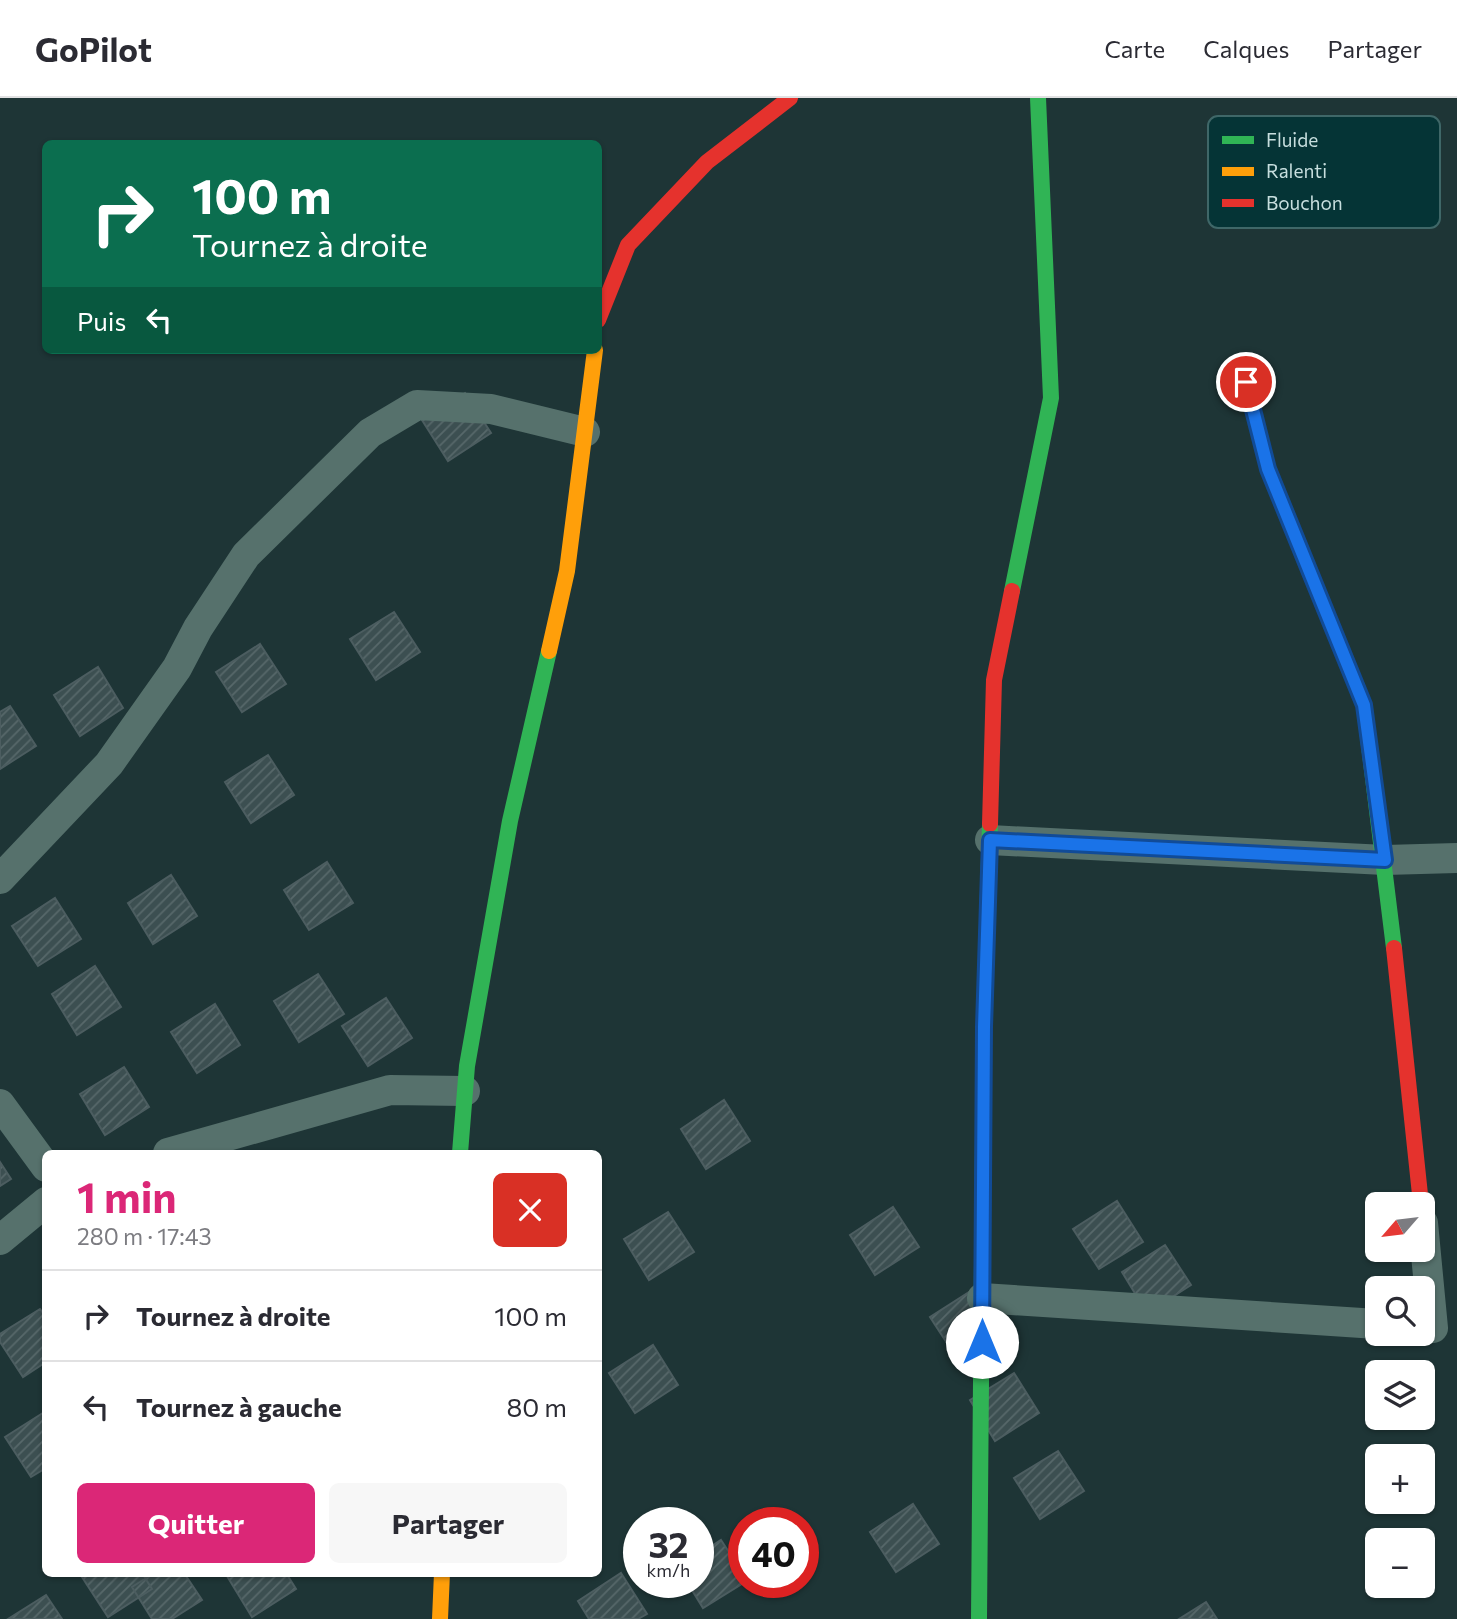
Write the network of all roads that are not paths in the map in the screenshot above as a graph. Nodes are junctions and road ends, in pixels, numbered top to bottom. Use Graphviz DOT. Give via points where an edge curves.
graph roads {
  1 [pos="790,98"];
  2 [pos="1038,98"];
  3 [pos="602,310"];
  4 [pos="595,354"];
  5 [pos="1246,382"];
  6 [pos="585,432"];
  7 [pos="990,840"];
  8 [pos="1457,858"];
  9 [pos="1385,860"];
  10 [pos="0,879"];
  11 [pos="465,1091"];
  12 [pos="0,1104"];
  13 [pos="179,1150"];
  14 [pos="460,1150"];
  15 [pos="42,1162"];
  16 [pos="1420,1192"];
  17 [pos="42,1205"];
  18 [pos="0,1240"];
  19 [pos="1429,1262"];
  20 [pos="982,1298"];
  21 [pos="1365,1323"];
  22 [pos="1438,1326"];
  23 [pos="442,1577"];
  24 [pos="440,1619"];
  25 [pos="979,1619"];
  1 -- 3 [label="street" via="706,162 628,245"];
  2 -- 7 [label="street" via="1051,398 994,680"];
  4 -- 6 [label="street"];
  5 -- 9 [label="street" via="1268,469 1364,705"];
  6 -- 10 [label="street" via="491,409 417,405 370,433 246,555 177,668 109,764"];
  6 -- 11 [label="street" via="567,571 509,821"];
  7 -- 9 [label="street"];
  7 -- 20 [label="street"];
  8 -- 9 [label="street"];
  9 -- 16 [label="street"];
  11 -- 13 [label="street" via="390,1090"];
  11 -- 14 [label="street"];
  12 -- 15 [label="street"];
  17 -- 18 [label="street"];
  19 -- 22 [label="street"];
  20 -- 21 [label="street"];
  20 -- 25 [label="street"];
  23 -- 24 [label="street"];
}
